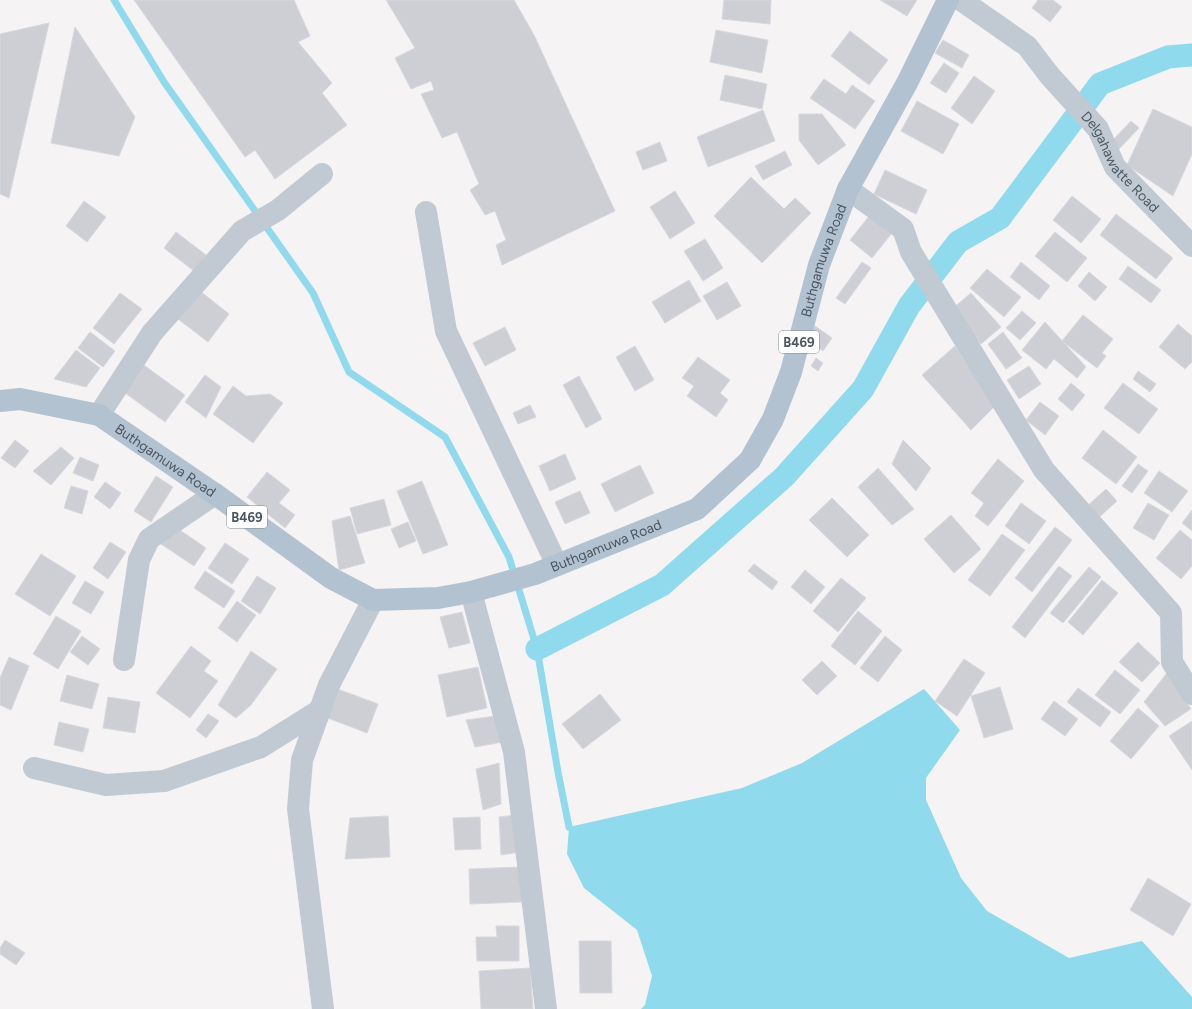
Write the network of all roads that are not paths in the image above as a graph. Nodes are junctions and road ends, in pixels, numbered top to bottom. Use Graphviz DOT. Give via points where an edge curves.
graph roads {
  1 [pos="948,0"];
  2 [pos="961,0"];
  3 [pos="322,174"];
  4 [pos="848,188"];
  5 [pos="426,212"];
  6 [pos="1192,246"];
  7 [pos="0,402"];
  8 [pos="99,415"];
  9 [pos="215,494"];
  10 [pos="557,566"];
  11 [pos="472,592"];
  12 [pos="373,600"];
  13 [pos="124,660"];
  14 [pos="1192,694"];
  15 [pos="320,710"];
  16 [pos="34,768"];
  17 [pos="323,1009"];
  18 [pos="546,1009"];
  1 -- 4 [label="main road, Buthgamuwa Road / B469" via="907,83"];
  2 -- 6 [label="street, Delgahawatte Road" via="1027,46 1050,76 1098,129 1115,167"];
  3 -- 8 [label="street" via="278,210 242,231 152,333"];
  4 -- 10 [label="main road, Buthgamuwa Road / B469" via="819,265 791,372 773,419 750,460 697,509"];
  4 -- 14 [label="street" via="903,229 911,252 1044,470 1171,613 1172,662"];
  5 -- 10 [label="street" via="446,331"];
  7 -- 8 [label="main road, Buthgamuwa Road / B469" via="20,399"];
  8 -- 9 [label="main road, Buthgamuwa Road / B469"];
  9 -- 12 [label="main road, Buthgamuwa Road / B469" via="331,578"];
  9 -- 13 [label="street" via="149,539 139,560"];
  10 -- 11 [label="main road, Buthgamuwa Road / B469"];
  11 -- 12 [label="main road, Buthgamuwa Road / B469" via="438,598"];
  11 -- 18 [label="street" via="514,752"];
  12 -- 15 [label="street"];
  15 -- 16 [label="street" via="261,747 164,781 106,784"];
  15 -- 17 [label="street" via="302,760 298,809"];
}
